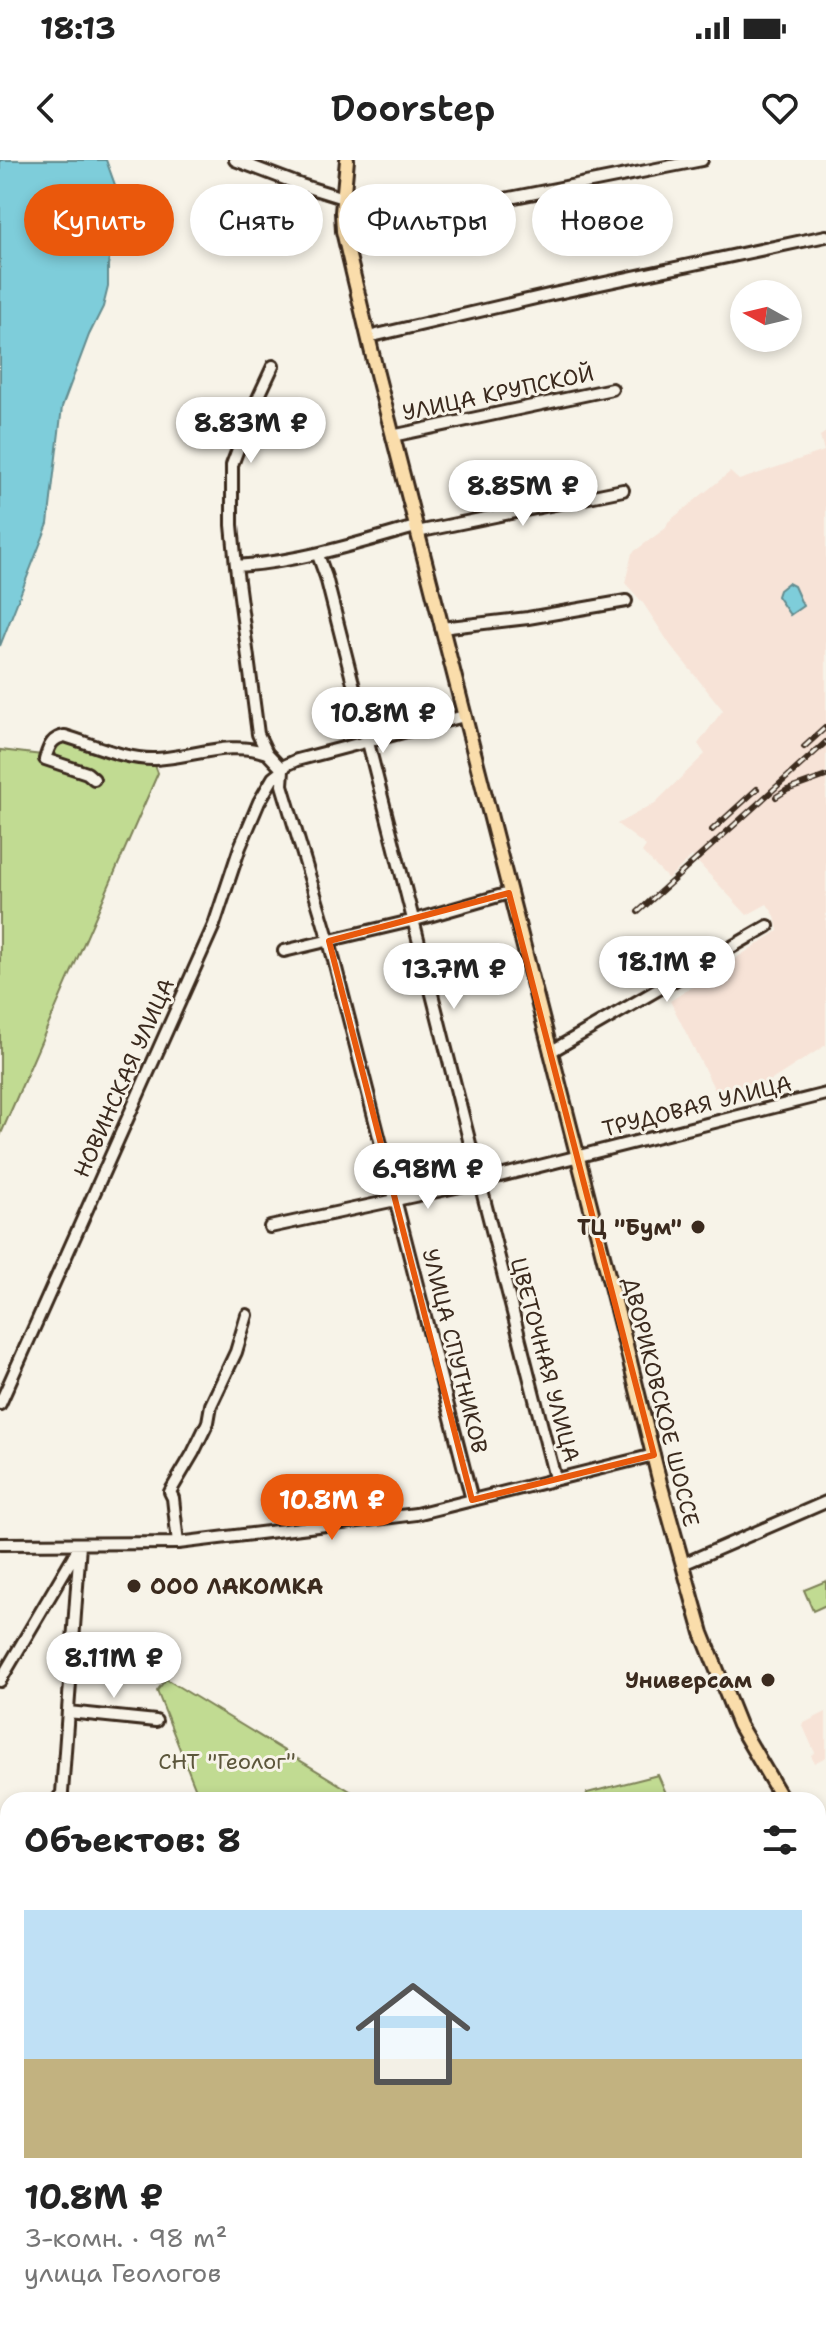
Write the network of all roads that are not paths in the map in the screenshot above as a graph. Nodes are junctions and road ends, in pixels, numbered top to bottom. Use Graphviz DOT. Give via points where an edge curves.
graph roads {
  1 [pos="235,160"];
  2 [pos="347,160"];
  3 [pos="702,160"];
  4 [pos="344,184"];
  5 [pos="339,197"];
  6 [pos="516,197"];
  7 [pos="826,236"];
  8 [pos="349,256"];
  9 [pos="368,337"];
  10 [pos="273,366"];
  11 [pos="612,389"];
  12 [pos="392,436"];
  13 [pos="623,490"];
  14 [pos="416,529"];
  15 [pos="318,555"];
  16 [pos="236,566"];
  17 [pos="626,601"];
  18 [pos="441,628"];
  19 [pos="464,716"];
  20 [pos="369,741"];
  21 [pos="267,753"];
  22 [pos="283,770"];
  23 [pos="94,779"];
  24 [pos="509,893"];
  25 [pos="415,920"];
  26 [pos="768,926"];
  27 [pos="329,941"];
  28 [pos="284,951"];
  29 [pos="550,1052"];
  30 [pos="826,1094"];
  31 [pos="577,1157"];
  32 [pos="478,1182"];
  33 [pos="396,1200"];
  34 [pos="270,1227"];
  35 [pos="247,1315"];
  36 [pos="0,1404"];
  37 [pos="654,1455"];
  38 [pos="555,1478"];
  39 [pos="472,1500"];
  40 [pos="826,1502"];
  41 [pos="2,1542"];
  42 [pos="178,1543"];
  43 [pos="80,1545"];
  44 [pos="683,1564"];
  45 [pos="0,1681"];
  46 [pos="68,1712"];
  47 [pos="156,1721"];
  48 [pos="62,1792"];
  49 [pos="778,1792"];
  1 -- 5 [label="street"];
  2 -- 4 [label="main road, ДВОРИКОВСКОЕ ШОССЕ"];
  3 -- 6 [label="street"];
  7 -- 9 [label="street"];
  8 -- 9 [label="main road, ДВОРИКОВСКОЕ ШОССЕ"];
  9 -- 12 [label="main road, ДВОРИКОВСКОЕ ШОССЕ"];
  10 -- 16 [label="street" via="232,465"];
  11 -- 12 [label="street, УЛИЦА КРУПСКОЙ"];
  12 -- 14 [label="main road, ДВОРИКОВСКОЕ ШОССЕ"];
  13 -- 14 [label="street"];
  14 -- 15 [label="street"];
  14 -- 18 [label="main road, ДВОРИКОВСКОЕ ШОССЕ"];
  15 -- 16 [label="street"];
  15 -- 20 [label="street, ЦВЕТОЧНАЯ УЛИЦА"];
  16 -- 21 [label="street" via="258,734"];
  17 -- 18 [label="street"];
  18 -- 19 [label="main road, ДВОРИКОВСКОЕ ШОССЕ"];
  19 -- 20 [label="street"];
  19 -- 24 [label="main road, ДВОРИКОВСКОЕ ШОССЕ"];
  20 -- 22 [label="street" via="297,760"];
  20 -- 25 [label="street, ЦВЕТОЧНАЯ УЛИЦА"];
  21 -- 22 [label="street"];
  21 -- 23 [label="street" via="251,747 154,759 121,755 65,736 49,745 45,759"];
  22 -- 27 [label="street, УЛИЦА СПУТНИКОВ" via="282,785"];
  22 -- 36 [label="street, НОВИНСКАЯ УЛИЦА" via="259,802 214,925"];
  24 -- 25 [label="street"];
  24 -- 29 [label="main road, ДВОРИКОВСКОЕ ШОССЕ"];
  25 -- 27 [label="street"];
  25 -- 32 [label="street, ЦВЕТОЧНАЯ УЛИЦА"];
  26 -- 29 [label="street"];
  27 -- 28 [label="street"];
  27 -- 33 [label="street, УЛИЦА СПУТНИКОВ"];
  29 -- 31 [label="main road, ДВОРИКОВСКОЕ ШОССЕ"];
  30 -- 31 [label="street, ТРУДОВАЯ УЛИЦА"];
  31 -- 32 [label="street, ТРУДОВАЯ УЛИЦА"];
  31 -- 37 [label="main road, ДВОРИКОВСКОЕ ШОССЕ"];
  32 -- 33 [label="street, ТРУДОВАЯ УЛИЦА"];
  32 -- 38 [label="street, ЦВЕТОЧНАЯ УЛИЦА"];
  33 -- 34 [label="street, ТРУДОВАЯ УЛИЦА"];
  33 -- 39 [label="street, УЛИЦА СПУТНИКОВ"];
  35 -- 42 [label="street" via="208,1422 170,1492"];
  37 -- 38 [label="street"];
  37 -- 44 [label="main road, ДВОРИКОВСКОЕ ШОССЕ"];
  38 -- 39 [label="street"];
  39 -- 42 [label="street" via="416,1514"];
  40 -- 44 [label="street"];
  41 -- 43 [label="street"];
  42 -- 43 [label="street"];
  43 -- 45 [label="street"];
  43 -- 46 [label="street"];
  44 -- 49 [label="main road, ДВОРИКОВСКОЕ ШОССЕ" via="731,1708"];
  46 -- 47 [label="street"];
  46 -- 48 [label="street"];
}
